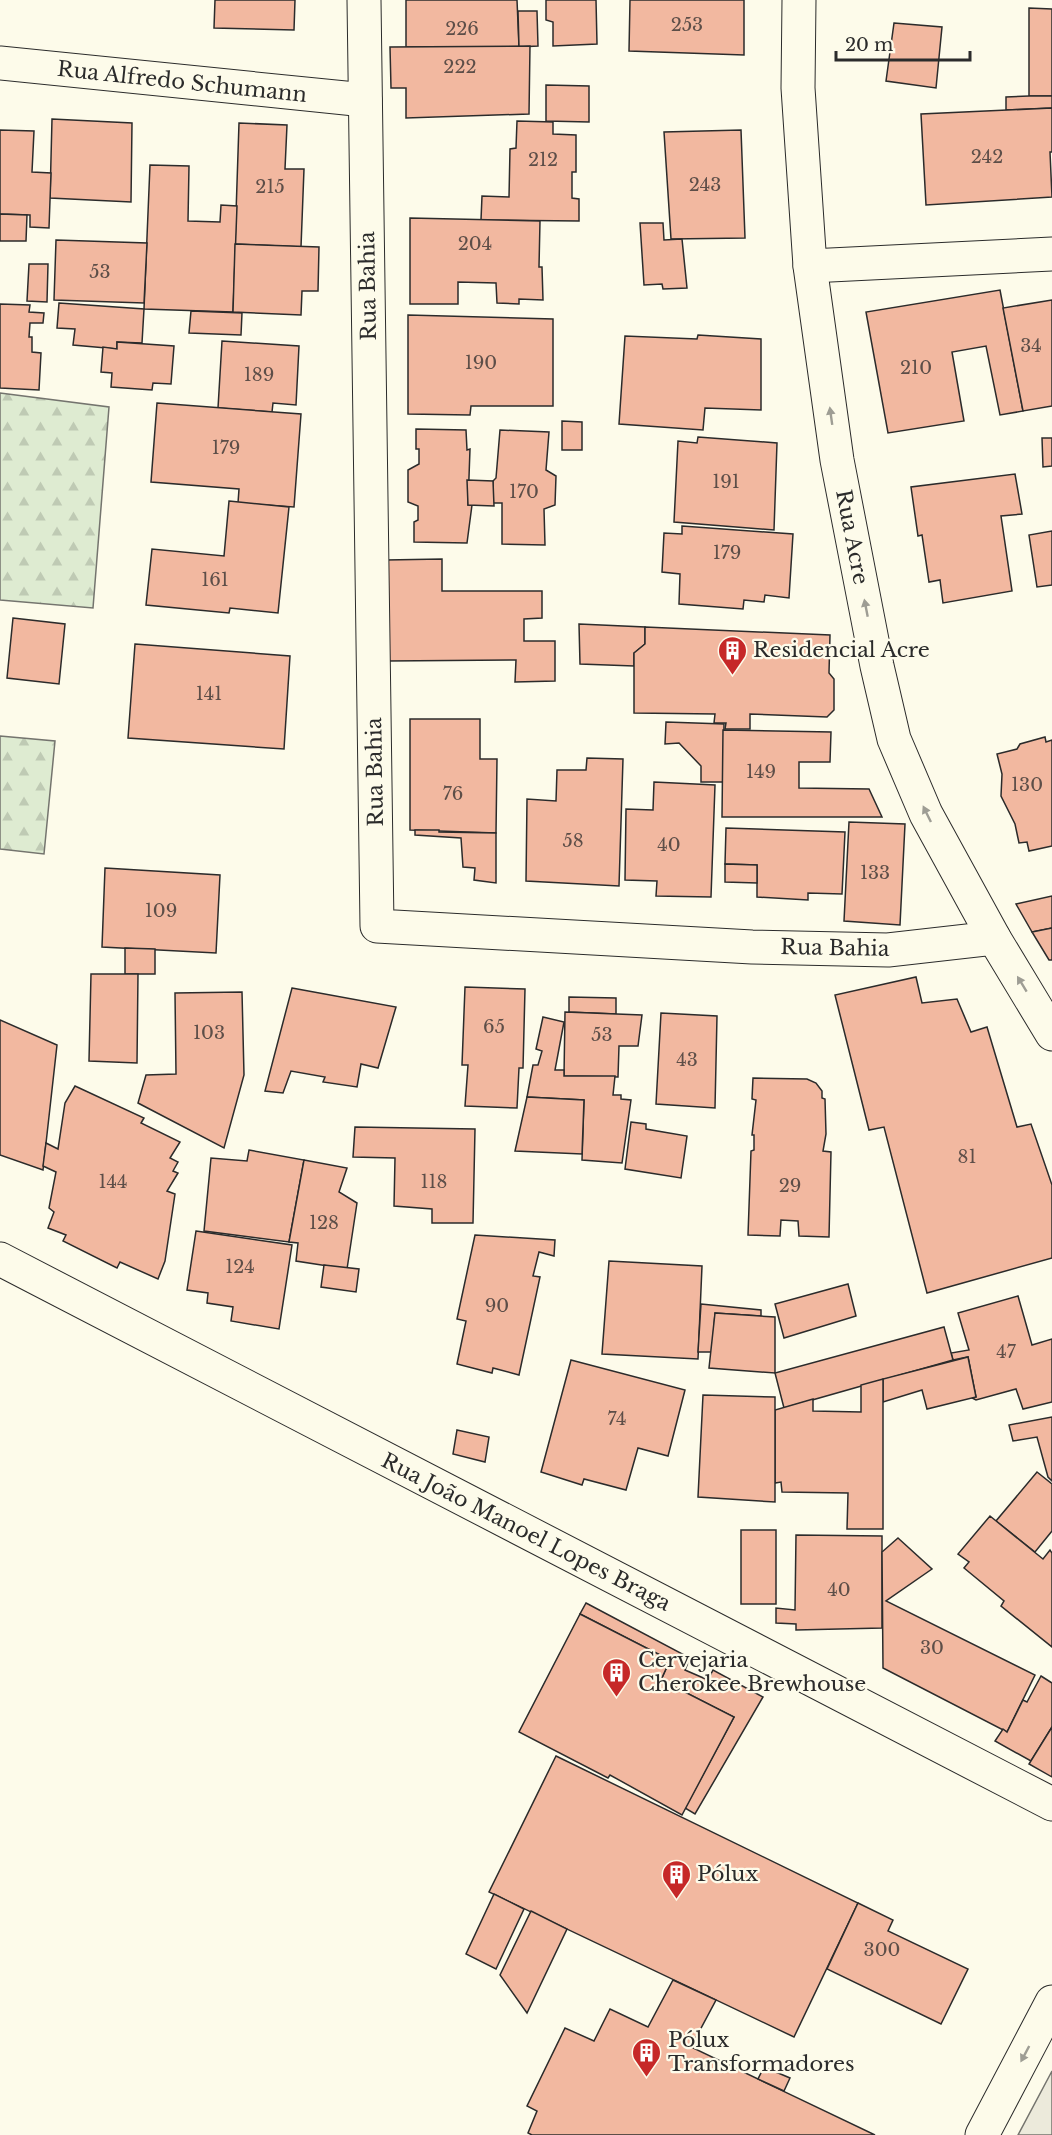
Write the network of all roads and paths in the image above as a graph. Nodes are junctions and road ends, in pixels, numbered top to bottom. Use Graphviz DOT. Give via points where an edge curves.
graph roads {
  1 [pos="364,0"];
  2 [pos="799,0"];
  3 [pos="0,63"];
  4 [pos="365,100"];
  5 [pos="1052,254"];
  6 [pos="810,266"];
  7 [pos="994,938"];
  8 [pos="1052,1034"];
  9 [pos="0,1259"];
  10 [pos="1052,1804"];
  11 [pos="1052,2002"];
  12 [pos="982,2135"];
  1 -- 4 [label="street, Rua Bahia"];
  2 -- 6 [label="street, Rua Acre" via="798,88"];
  3 -- 4 [label="street, Rua Alfredo Schumann"];
  4 -- 7 [label="street, Rua Bahia" via="377,926 752,947 888,950"];
  5 -- 6 [label="street"];
  7 -- 6 [label="street, Rua Acre, one-way" via="926,814 894,739 837,459"];
  8 -- 7 [label="street, Rua Acre, one-way"];
  9 -- 10 [label="street, Rua João Manoel Lopes Braga"];
  11 -- 12 [label="street, one-way"];
}
